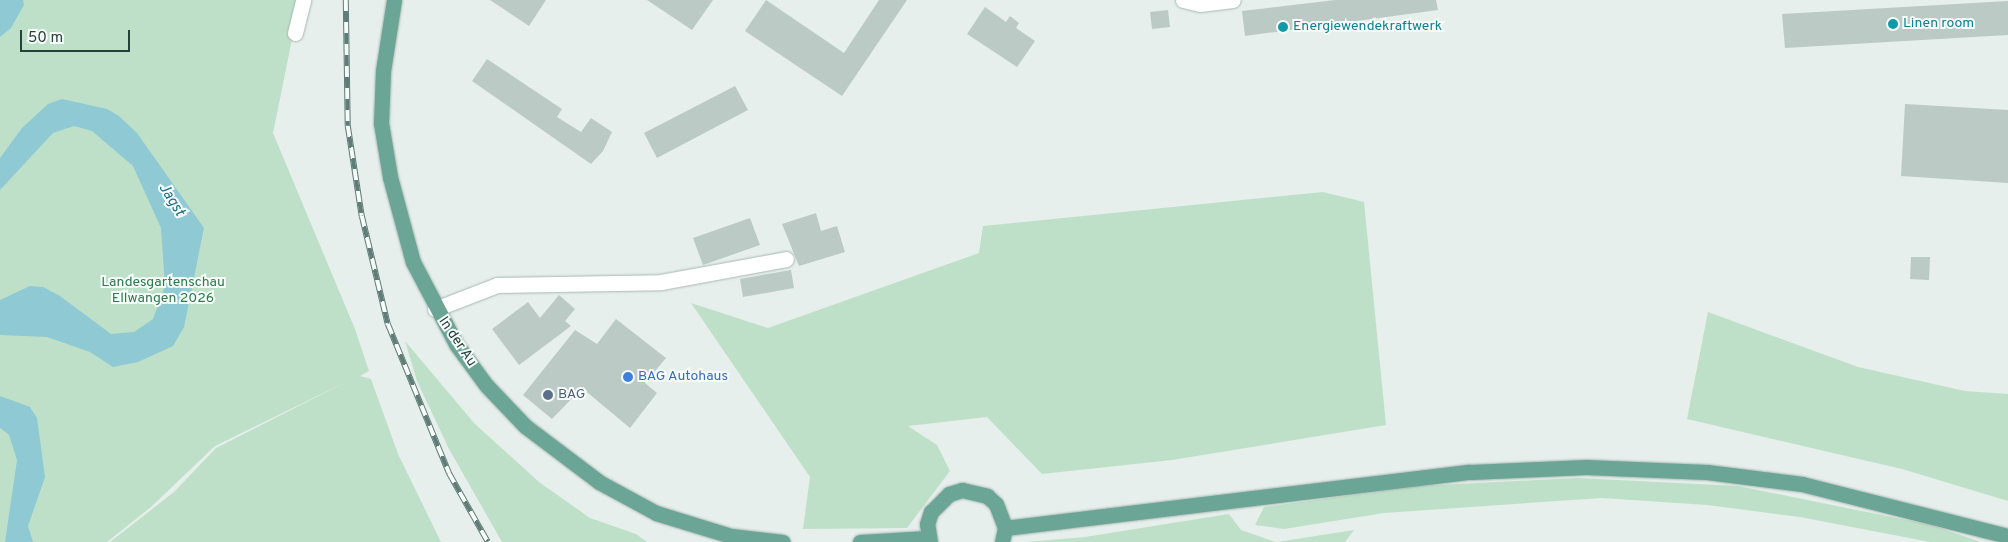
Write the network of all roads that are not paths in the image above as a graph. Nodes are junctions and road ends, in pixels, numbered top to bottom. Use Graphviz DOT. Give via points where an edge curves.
graph roads {
  1 [pos="303,0"];
  2 [pos="394,0"];
  3 [pos="1184,0"];
  4 [pos="1233,0"];
  5 [pos="295,33"];
  6 [pos="786,259"];
  7 [pos="435,309"];
  8 [pos="1004,535"];
  9 [pos="2008,536"];
  10 [pos="929,540"];
  11 [pos="783,542"];
  12 [pos="860,542"];
  1 -- 5 [label="street"];
  2 -- 7 [label="main road" via="383,71 381,123 400,226"];
  3 -- 4 [label="street" via="1200,4"];
  6 -- 7 [label="street, In der Au" via="661,282 497,285"];
  7 -- 11 [label="main road, In der Au" via="486,385 525,426 599,482 656,513 731,536"];
  8 -- 9 [label="main road" via="1470,472 1586,467 1707,472 1802,484"];
  8 -- 10 [label="main road" via="1003,516 992,500 975,491 962,490 949,494 935,506 927,524"];
  10 -- 12 [label="main road"];
}
